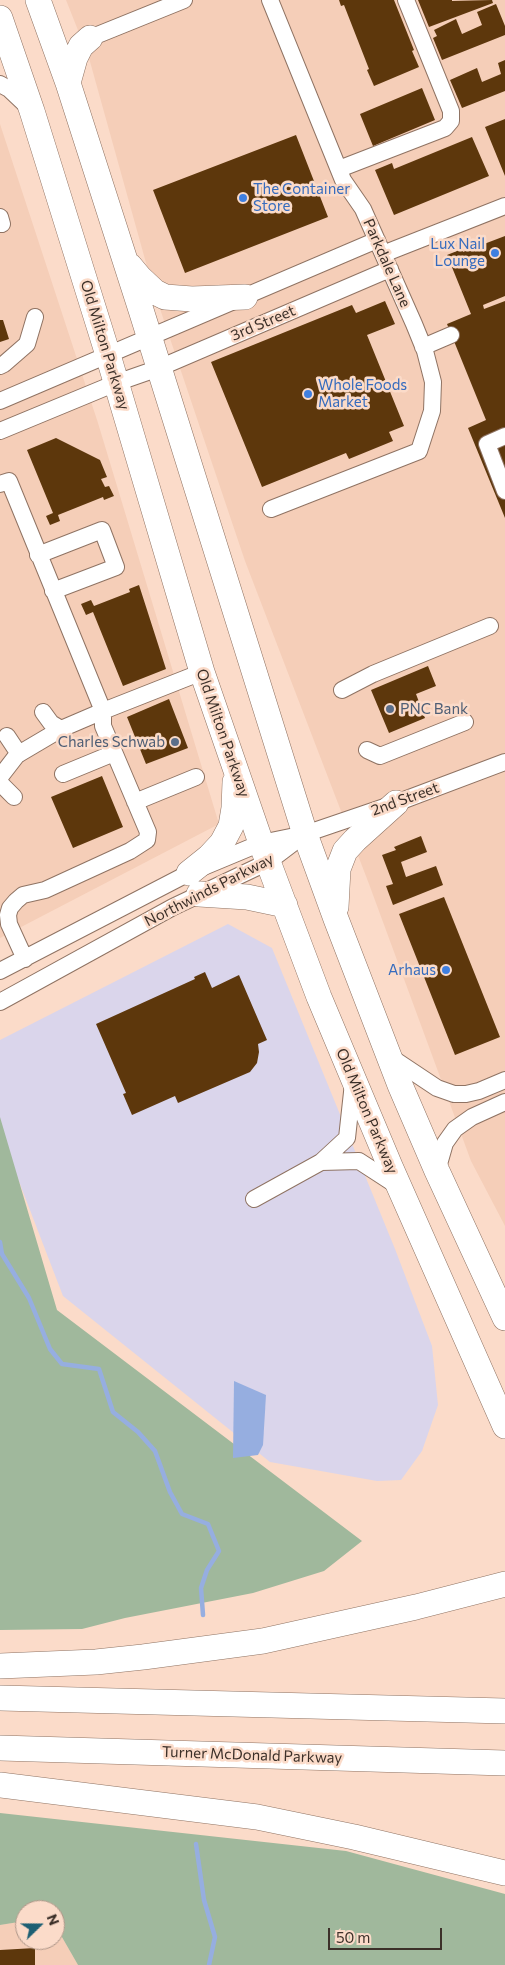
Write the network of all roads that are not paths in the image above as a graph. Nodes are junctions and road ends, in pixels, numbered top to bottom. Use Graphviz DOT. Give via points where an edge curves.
graph roads {
  1 [pos="184,0"];
  2 [pos="270,0"];
  3 [pos="406,0"];
  4 [pos="42,9"];
  5 [pos="0,23"];
  6 [pos="90,38"];
  7 [pos="68,83"];
  8 [pos="0,84"];
  9 [pos="32,111"];
  10 [pos="339,169"];
  11 [pos="505,206"];
  12 [pos="0,217"];
  13 [pos="0,224"];
  14 [pos="380,247"];
  15 [pos="124,259"];
  16 [pos="390,269"];
  17 [pos="244,297"];
  18 [pos="35,317"];
  19 [pos="451,335"];
  20 [pos="150,338"];
  21 [pos="423,347"];
  22 [pos="117,351"];
  23 [pos="0,366"];
  24 [pos="137,376"];
  25 [pos="0,401"];
  26 [pos="0,431"];
  27 [pos="505,436"];
  28 [pos="0,484"];
  29 [pos="505,491"];
  30 [pos="271,509"];
  31 [pos="38,555"];
  32 [pos="54,591"];
  33 [pos="490,626"];
  34 [pos="202,672"];
  35 [pos="342,690"];
  36 [pos="103,711"];
  37 [pos="43,712"];
  38 [pos="465,722"];
  39 [pos="61,729"];
  40 [pos="7,736"];
  41 [pos="367,750"];
  42 [pos="114,753"];
  43 [pos="19,754"];
  44 [pos="505,762"];
  45 [pos="235,767"];
  46 [pos="63,774"];
  47 [pos="0,777"];
  48 [pos="196,777"];
  49 [pos="0,783"];
  50 [pos="14,797"];
  51 [pos="134,802"];
  52 [pos="396,803"];
  53 [pos="305,834"];
  54 [pos="265,853"];
  55 [pos="194,884"];
  56 [pos="284,905"];
  57 [pos="336,919"];
  58 [pos="25,959"];
  59 [pos="0,971"];
  60 [pos="0,1002"];
  61 [pos="389,1056"];
  62 [pos="354,1079"];
  63 [pos="505,1080"];
  64 [pos="505,1102"];
  65 [pos="321,1162"];
  66 [pos="438,1171"];
  67 [pos="399,1187"];
  68 [pos="254,1199"];
  69 [pos="505,1318"];
  70 [pos="505,1426"];
  71 [pos="505,1570"];
  72 [pos="496,1586"];
  73 [pos="0,1666"];
  74 [pos="0,1698"];
  75 [pos="505,1711"];
  76 [pos="0,1748"];
  77 [pos="505,1763"];
  78 [pos="0,1785"];
  79 [pos="505,1873"];
  1 -- 6 [label="street"];
  2 -- 10 [label="street, Parkdale Lane"];
  3 -- 10 [label="street" via="451,111 451,121 445,128"];
  4 -- 6 [label="highway" via="68,33"];
  4 -- 7 [label="highway, Old Milton Parkway"];
  5 -- 9 [label="highway, Old Milton Parkway"];
  6 -- 7 [label="highway" via="75,58"];
  7 -- 15 [label="highway, Old Milton Parkway"];
  8 -- 9 [label="street"];
  9 -- 22 [label="highway, Old Milton Parkway"];
  10 -- 14 [label="street, Parkdale Lane" via="363,209"];
  11 -- 14 [label="street, 3rd Street"];
  12 -- 13 [label="street"];
  14 -- 16 [label="street, Parkdale Lane"];
  14 -- 17 [label="street, 3rd Street"];
  15 -- 17 [label="highway" via="155,292 165,297 192,300"];
  15 -- 20 [label="highway, Old Milton Parkway"];
  16 -- 21 [label="street, Parkdale Lane"];
  16 -- 24 [label="street, 3rd Street"];
  17 -- 20 [label="street, 3rd Street"];
  18 -- 23 [label="street" via="27,344"];
  19 -- 21 [label="street"];
  20 -- 22 [label="street, 3rd Street"];
  20 -- 24 [label="highway, Old Milton Parkway"];
  21 -- 30 [label="street, Parkdale Lane" via="433,382 432,410 419,451"];
  22 -- 24 [label="highway, Old Milton Parkway"];
  22 -- 25 [label="street, 3rd Street"];
  24 -- 26 [label="street, 3rd Street"];
  24 -- 34 [label="highway, Old Milton Parkway"];
  24 -- 53 [label="highway, Old Milton Parkway"];
  27 -- 29 [label="street" via="486,444"];
  28 -- 31 [label="street" via="8,481"];
  31 -- 32 [label="street"];
  31 -- 32 [label="street" via="102,530 116,567"];
  32 -- 36 [label="street"];
  33 -- 35 [label="street"];
  34 -- 36 [label="street"];
  34 -- 45 [label="highway, Old Milton Parkway"];
  36 -- 39 [label="street"];
  36 -- 42 [label="street" via="103,726"];
  37 -- 39 [label="street" via="50,723"];
  38 -- 41 [label="street" via="380,756"];
  39 -- 43 [label="street"];
  40 -- 43 [label="street"];
  42 -- 46 [label="street"];
  42 -- 51 [label="street"];
  43 -- 47 [label="street"];
  44 -- 52 [label="street, 2nd Street"];
  45 -- 54 [label="highway, Old Milton Parkway"];
  45 -- 55 [label="highway" via="231,826"];
  48 -- 51 [label="street"];
  49 -- 50 [label="street"];
  51 -- 58 [label="street" via="148,832 147,840 45,890 23,895 10,908 9,924"];
  52 -- 53 [label="street, 2nd Street"];
  52 -- 57 [label="highway" via="345,851 338,869"];
  53 -- 54 [label="street, Northwinds Parkway"];
  53 -- 57 [label="highway, Old Milton Parkway"];
  54 -- 55 [label="street, Northwinds Parkway"];
  54 -- 55 [label="street, Northwinds Parkway"];
  54 -- 56 [label="highway, Old Milton Parkway"];
  55 -- 56 [label="highway"];
  55 -- 58 [label="street, Northwinds Parkway"];
  55 -- 60 [label="street, Northwinds Parkway" via="115,938"];
  56 -- 62 [label="highway, Old Milton Parkway"];
  57 -- 61 [label="highway, Old Milton Parkway"];
  58 -- 59 [label="street, Northwinds Parkway"];
  61 -- 63 [label="street" via="436,1088 454,1094 480,1091"];
  61 -- 66 [label="highway, Old Milton Parkway"];
  62 -- 65 [label="street" via="346,1138"];
  62 -- 67 [label="highway, Old Milton Parkway"];
  64 -- 66 [label="street" via="455,1129 445,1143"];
  65 -- 67 [label="street" via="359,1161"];
  65 -- 68 [label="street"];
  66 -- 69 [label="highway, Old Milton Parkway"];
  67 -- 70 [label="highway, Old Milton Parkway"];
  71 -- 72 [label="highway"];
  72 -- 73 [label="highway" via="263,1641 105,1661"];
  74 -- 75 [label="highway"];
  76 -- 77 [label="highway, Turner McDonald Parkway"];
  78 -- 79 [label="highway" via="257,1817"];
}
